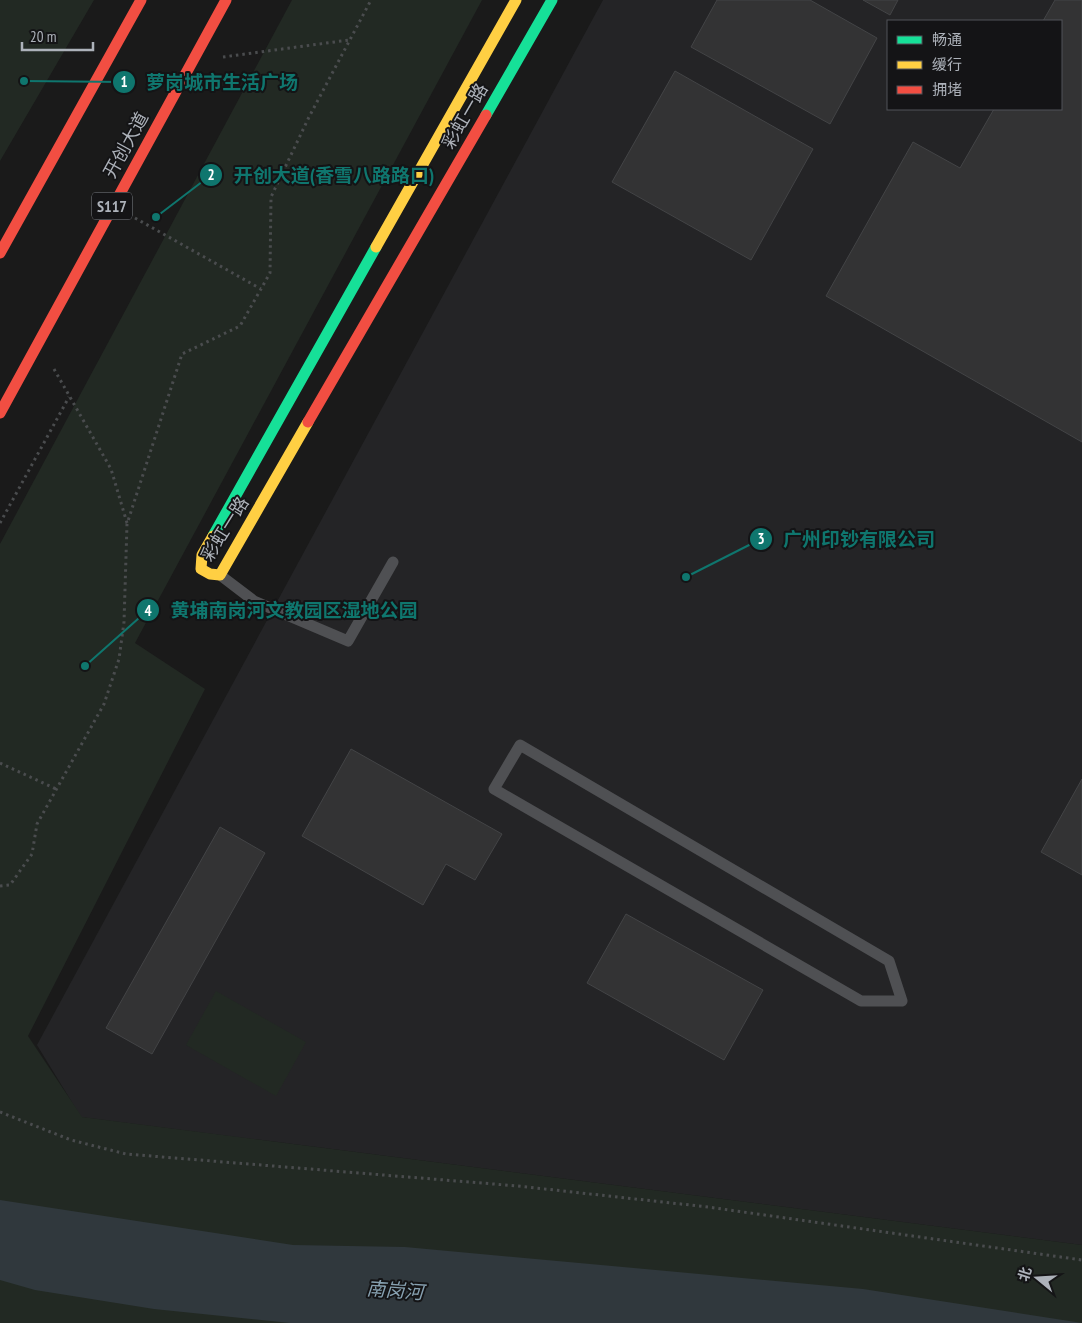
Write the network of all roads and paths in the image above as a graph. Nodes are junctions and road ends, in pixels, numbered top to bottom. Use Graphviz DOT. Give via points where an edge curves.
graph roads {
  1 [pos="141,0"];
  2 [pos="226,0"];
  3 [pos="371,0"];
  4 [pos="516,0"];
  5 [pos="552,0"];
  6 [pos="349,40"];
  7 [pos="222,57"];
  8 [pos="112,205"];
  9 [pos="0,253"];
  10 [pos="261,289"];
  11 [pos="38,342"];
  12 [pos="70,396"];
  13 [pos="0,413"];
  14 [pos="0,523"];
  15 [pos="127,524"];
  16 [pos="393,562"];
  17 [pos="220,575"];
  18 [pos="0,764"];
  19 [pos="56,789"];
  20 [pos="0,886"];
  21 [pos="902,1001"];
  22 [pos="0,1112"];
  23 [pos="1082,1260"];
  1 -- 9 [label="street"];
  2 -- 8 [label="street, 开创大道 / S117"];
  3 -- 6 [label="path"];
  4 -- 17 [label="street, 彩虹一路" via="202,555 201,569 210,575"];
  5 -- 17 [label="street, 彩虹一路"];
  6 -- 7 [label="path"];
  6 -- 10 [label="path" via="271,197 270,273"];
  8 -- 10 [label="path"];
  8 -- 11 [label="street, 开创大道 / S117"];
  10 -- 15 [label="path" via="240,326 182,354"];
  11 -- 12 [label="path"];
  11 -- 13 [label="street, 开创大道 / S117"];
  12 -- 14 [label="path"];
  12 -- 15 [label="path" via="111,469"];
  15 -- 19 [label="path" via="120,659 104,704"];
  16 -- 17 [label="lane" via="348,641 254,601"];
  18 -- 19 [label="path"];
  19 -- 20 [label="path" via="37,824 32,854 10,885"];
  21 -- 21 [label="lane" via="889,961 520,745 494,789 861,1001"];
  22 -- 23 [label="path" via="70,1140 126,1154 518,1186 699,1206"];
}
